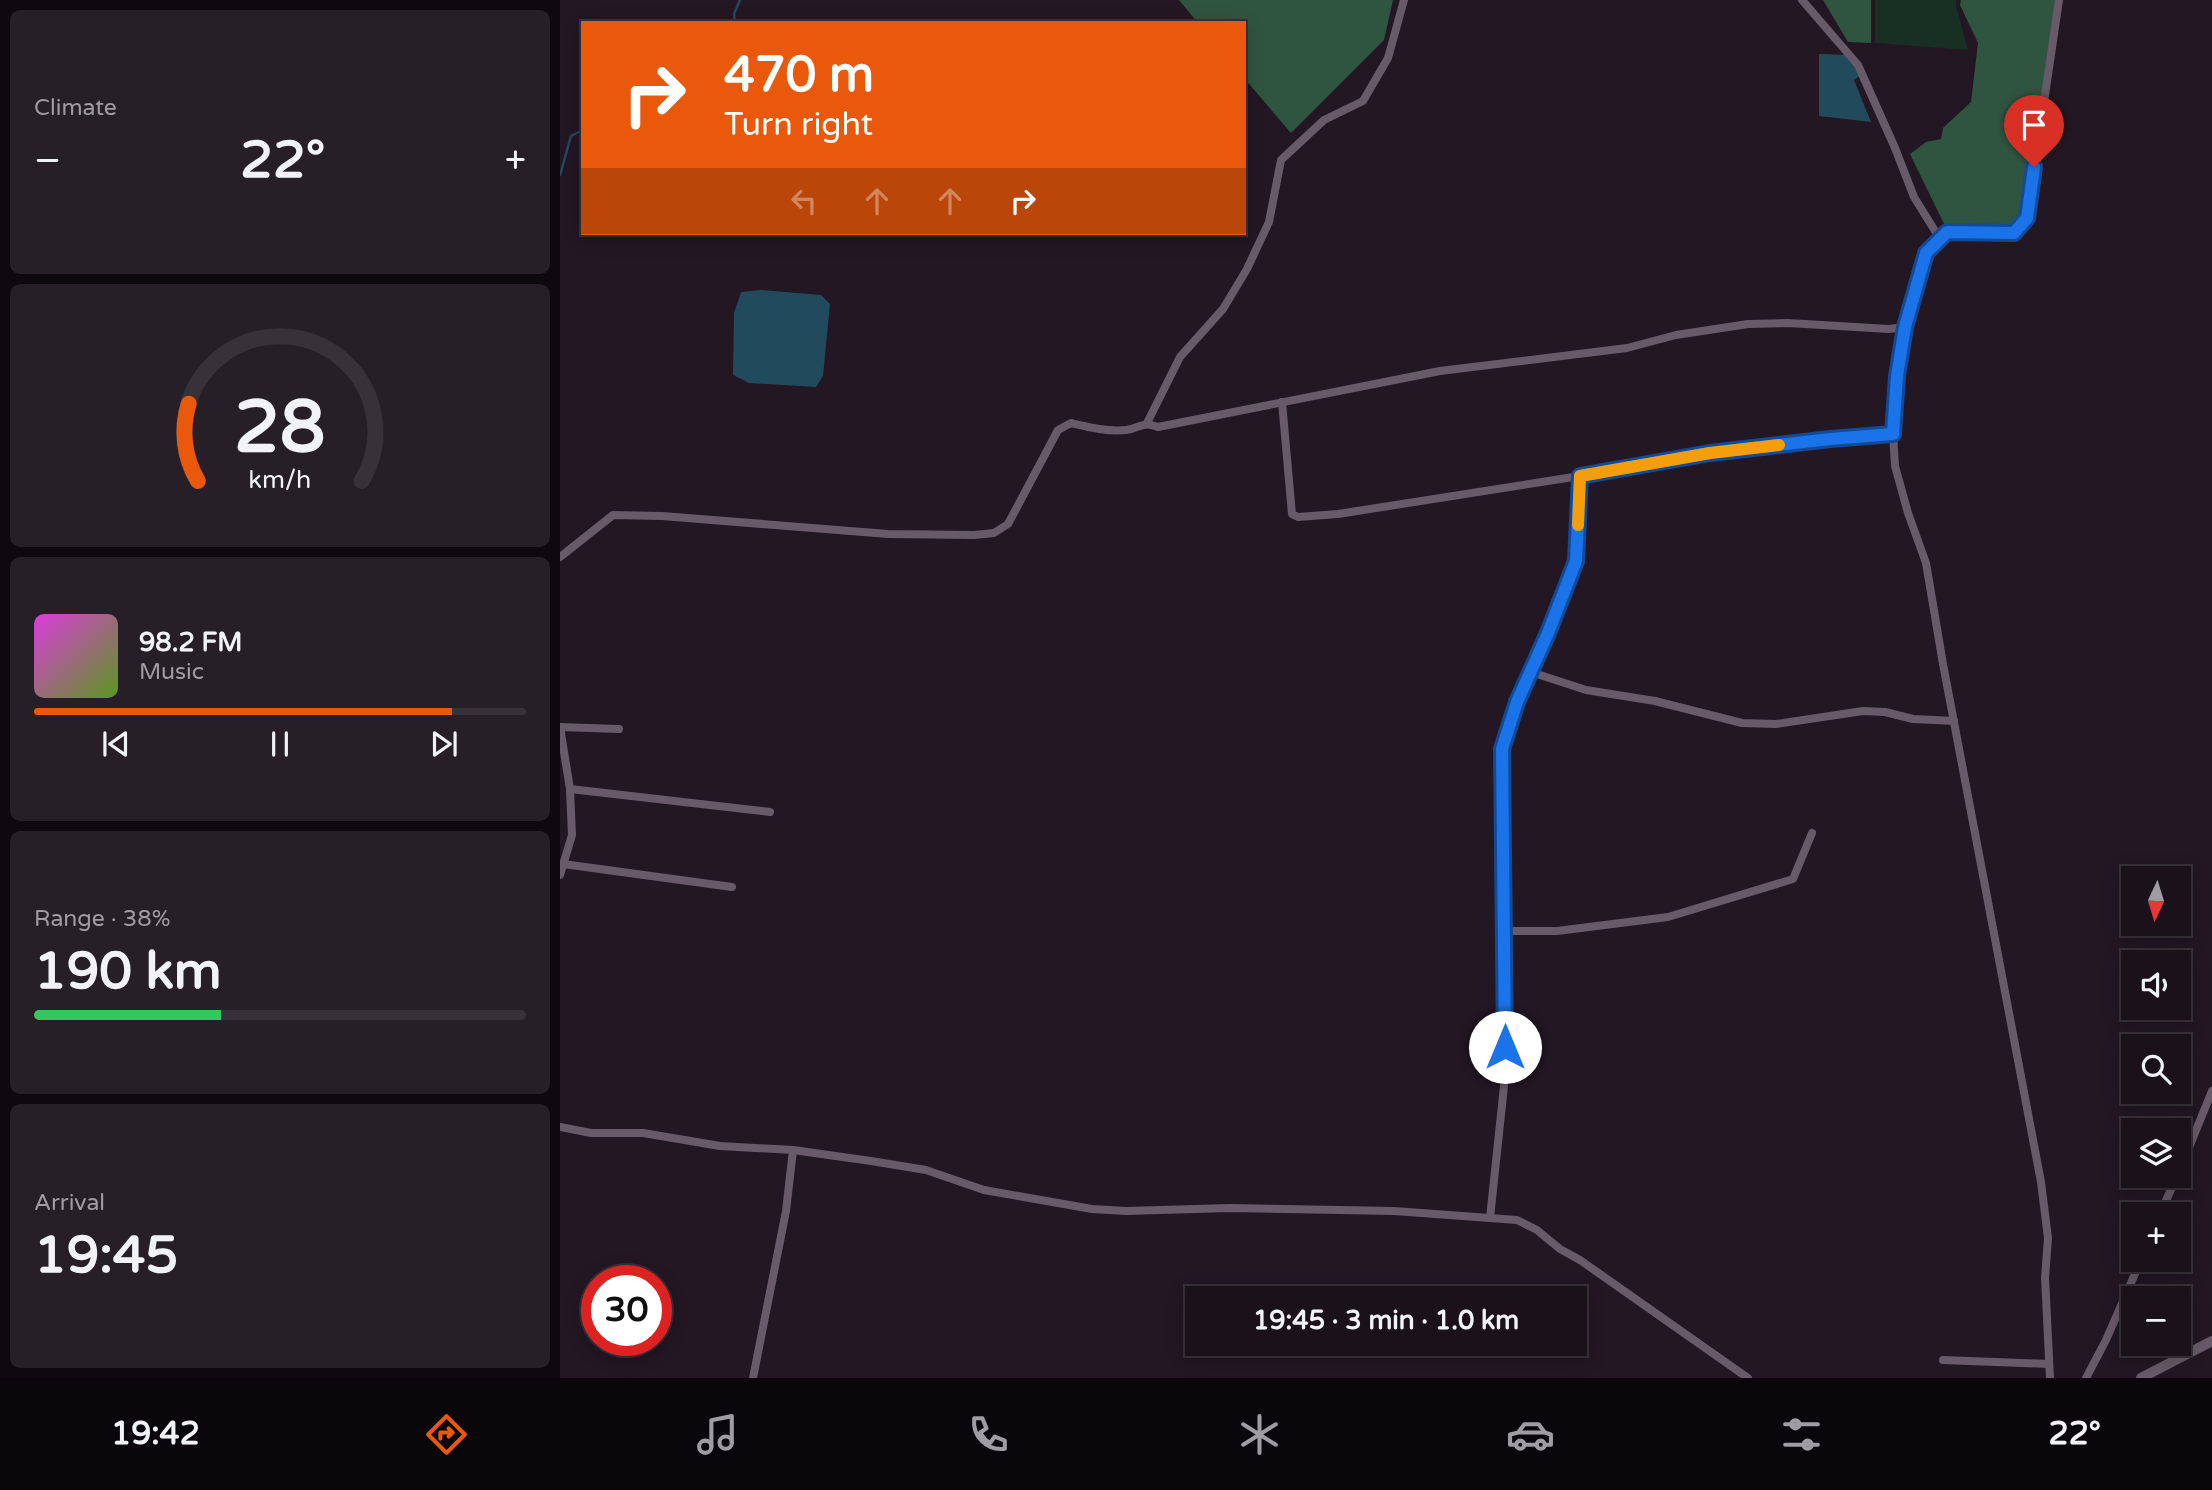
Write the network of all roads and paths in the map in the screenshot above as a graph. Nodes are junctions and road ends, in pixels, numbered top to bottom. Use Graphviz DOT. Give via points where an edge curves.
graph roads {
  1 [pos="1404,0"];
  2 [pos="1802,0"];
  3 [pos="2059,0"];
  4 [pos="1940,239"];
  5 [pos="1905,327"];
  6 [pos="1282,402"];
  7 [pos="1147,423"];
  8 [pos="1893,434"];
  9 [pos="1580,476"];
  10 [pos="560,556"];
  11 [pos="1531,672"];
  12 [pos="1954,721"];
  13 [pos="560,727"];
  14 [pos="619,729"];
  15 [pos="570,789"];
  16 [pos="769,812"];
  17 [pos="1812,833"];
  18 [pos="563,864"];
  19 [pos="560,875"];
  20 [pos="733,887"];
  21 [pos="1503,931"];
  22 [pos="2212,1091"];
  23 [pos="560,1127"];
  24 [pos="2191,1142"];
  25 [pos="793,1150"];
  26 [pos="1490,1218"];
  27 [pos="2136,1272"];
  28 [pos="2212,1341"];
  29 [pos="1943,1360"];
  30 [pos="2049,1364"];
  31 [pos="753,1378"];
  32 [pos="1748,1378"];
  33 [pos="2050,1378"];
  34 [pos="2086,1378"];
  35 [pos="2141,1378"];
  1 -- 7 [label="street" via="1388,58 1363,102 1324,120 1281,160 1269,222 1247,269 1223,309 1180,357"];
  2 -- 4 [label="street" via="1857,65 1914,197"];
  3 -- 4 [label="street" via="2027,218 2014,233 1947,232"];
  4 -- 5 [label="street" via="1926,253"];
  5 -- 6 [label="street" via="1748,324 1627,348 1440,372"];
  5 -- 8 [label="street"];
  6 -- 7 [label="street" via="1158,427"];
  6 -- 9 [label="street" via="1292,514 1298,517"];
  7 -- 10 [label="street" via="1126,430 1071,423 1058,430 1008,524 994,533 888,534 614,515"];
  8 -- 9 [label="street" via="1710,453"];
  8 -- 12 [label="street" via="1895,466 1926,563"];
  9 -- 11 [label="street" via="1576,561"];
  11 -- 12 [label="street" via="1586,690 1667,703 1742,723 1776,724 1863,711"];
  11 -- 21 [label="street" via="1502,749"];
  12 -- 30 [label="street" via="2041,1182 2048,1238"];
  13 -- 14 [label="street"];
  13 -- 15 [label="street"];
  15 -- 16 [label="street"];
  15 -- 18 [label="street" via="572,835"];
  17 -- 21 [label="street" via="1793,879 1668,917 1557,932"];
  18 -- 19 [label="street"];
  18 -- 20 [label="street"];
  21 -- 26 [label="street" via="1504,1086"];
  22 -- 24 [label="street"];
  23 -- 25 [label="street"];
  25 -- 26 [label="street" via="926,1170 984,1190 1092,1209 1394,1210"];
  25 -- 31 [label="street" via="786,1211"];
  26 -- 32 [label="street" via="1517,1220 1537,1230"];
  27 -- 34 [label="street"];
  28 -- 35 [label="street"];
  29 -- 30 [label="street"];
  30 -- 33 [label="street"];
}
